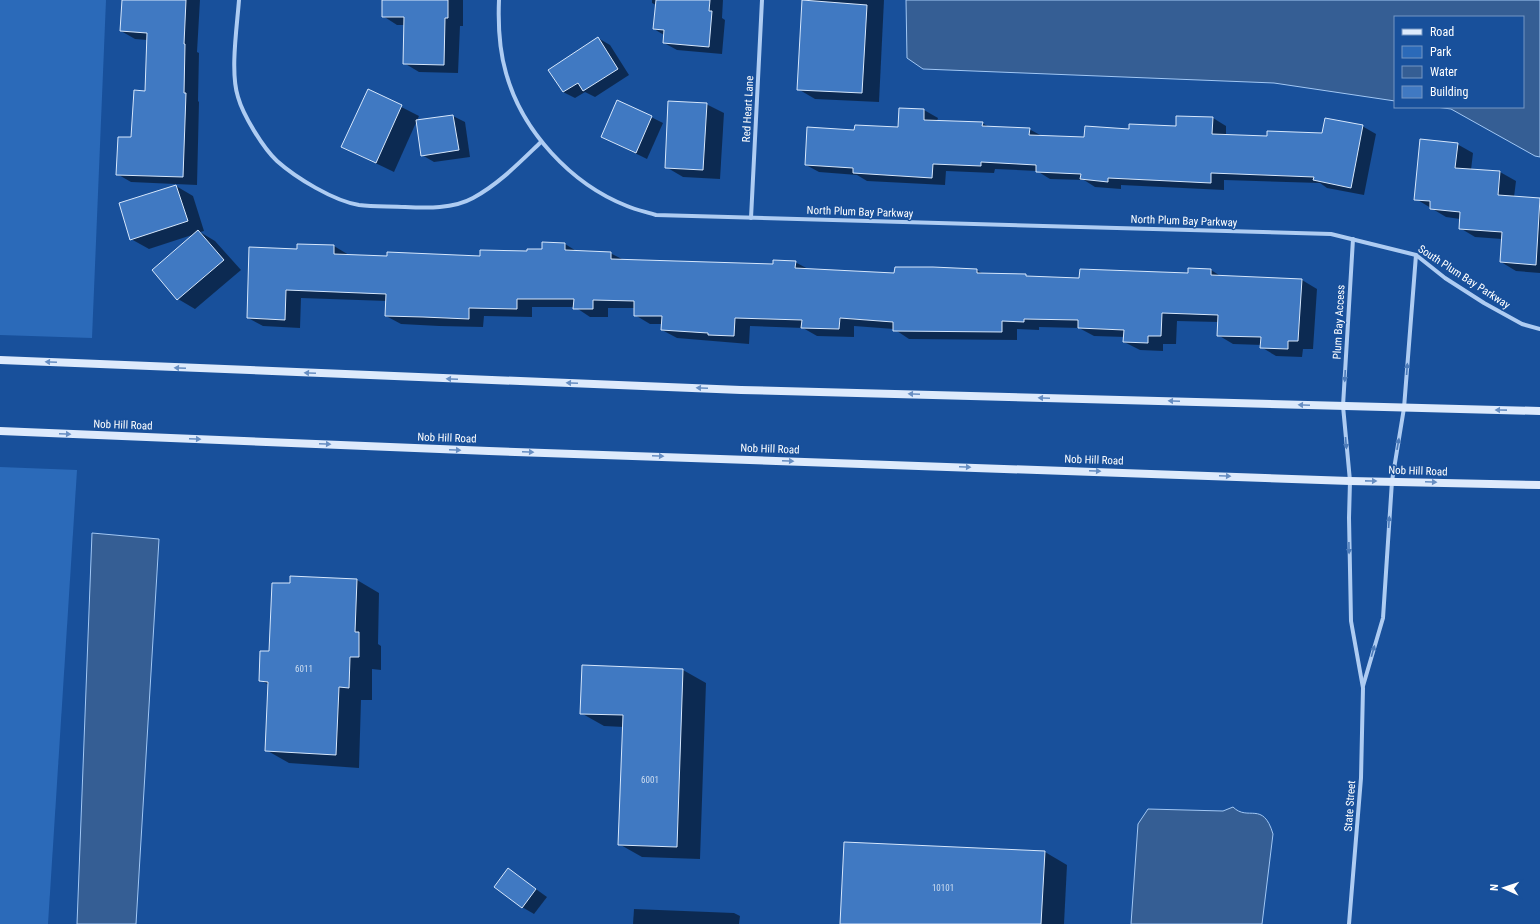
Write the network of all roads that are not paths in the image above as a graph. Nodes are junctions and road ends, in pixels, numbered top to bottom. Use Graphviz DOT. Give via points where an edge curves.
graph roads {
  1 [pos="239,0"];
  2 [pos="499,0"];
  3 [pos="762,0"];
  4 [pos="541,142"];
  5 [pos="751,218"];
  6 [pos="1353,239"];
  7 [pos="1416,255"];
  8 [pos="1540,329"];
  9 [pos="0,360"];
  10 [pos="1343,406"];
  11 [pos="1404,408"];
  12 [pos="1540,411"];
  13 [pos="0,431"];
  14 [pos="1350,481"];
  15 [pos="1392,481"];
  16 [pos="1540,485"];
  17 [pos="1363,688"];
  18 [pos="1349,924"];
  1 -- 4 [label="street" via="235,74 237,96 247,120 276,160 303,180 329,194 358,205 414,208 451,206 473,198 500,180"];
  2 -- 4 [label="street, North Plum Bay Parkway" via="500,38 506,73 518,104"];
  3 -- 5 [label="street, Red Heart Lane"];
  4 -- 5 [label="street, North Plum Bay Parkway" via="567,168 594,189 627,206 656,215"];
  5 -- 6 [label="street, North Plum Bay Parkway" via="1323,234"];
  6 -- 7 [label="street, South Plum Bay Parkway"];
  6 -- 10 [label="street, Plum Bay Access, one-way"];
  7 -- 8 [label="street, South Plum Bay Parkway" via="1445,278 1484,303 1522,324"];
  11 -- 7 [label="street, one-way"];
  10 -- 9 [label="main road, one-way" via="749,390"];
  10 -- 11 [label="main road"];
  10 -- 14 [label="street, Plum Bay Access, one-way"];
  12 -- 11 [label="main road, one-way"];
  15 -- 11 [label="street, State Street, one-way"];
  13 -- 14 [label="main road, Nob Hill Road, one-way" via="505,452"];
  14 -- 15 [label="main road, Nob Hill Road, one-way"];
  14 -- 17 [label="street, State Street, one-way" via="1351,621"];
  15 -- 16 [label="main road, Nob Hill Road, one-way"];
  17 -- 15 [label="street, State Street, one-way" via="1383,618"];
  17 -- 18 [label="street, State Street" via="1361,778"];
}
